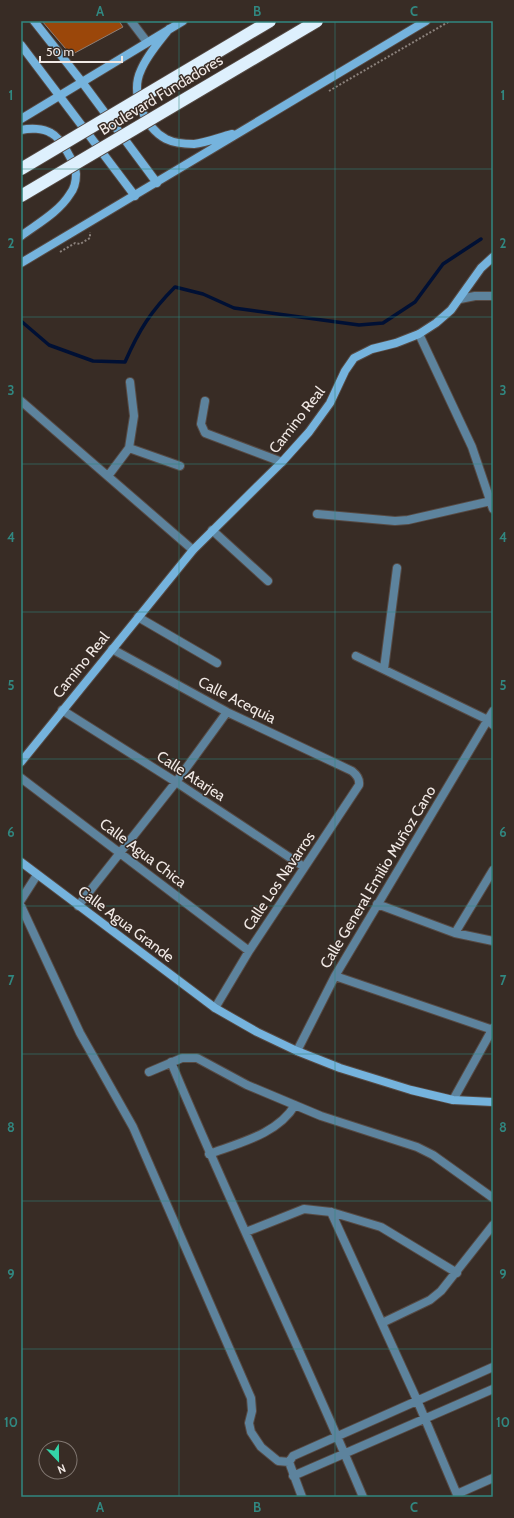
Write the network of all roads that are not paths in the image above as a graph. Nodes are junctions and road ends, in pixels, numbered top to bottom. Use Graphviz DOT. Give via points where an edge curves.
graph roads {
  1 [pos="34,21"];
  2 [pos="130,21"];
  3 [pos="183,21"];
  4 [pos="270,21"];
  5 [pos="317,21"];
  6 [pos="426,21"];
  7 [pos="169,29"];
  8 [pos="147,42"];
  9 [pos="21,45"];
  10 [pos="82,82"];
  11 [pos="60,95"];
  12 [pos="21,119"];
  13 [pos="21,130"];
  14 [pos="241,132"];
  15 [pos="21,169"];
  16 [pos="157,183"];
  17 [pos="21,196"];
  18 [pos="135,196"];
  19 [pos="21,236"];
  20 [pos="493,258"];
  21 [pos="21,263"];
  22 [pos="493,296"];
  23 [pos="460,299"];
  24 [pos="419,334"];
  25 [pos="130,382"];
  26 [pos="21,401"];
  27 [pos="205,401"];
  28 [pos="129,448"];
  29 [pos="282,462"];
  30 [pos="180,466"];
  31 [pos="108,476"];
  32 [pos="492,505"];
  33 [pos="317,514"];
  34 [pos="212,530"];
  35 [pos="193,550"];
  36 [pos="397,568"];
  37 [pos="268,582"];
  38 [pos="138,617"];
  39 [pos="112,649"];
  40 [pos="356,656"];
  41 [pos="217,664"];
  42 [pos="384,669"];
  43 [pos="62,710"];
  44 [pos="493,711"];
  45 [pos="227,712"];
  46 [pos="491,723"];
  47 [pos="21,762"];
  48 [pos="352,772"];
  49 [pos="21,778"];
  50 [pos="176,782"];
  51 [pos="120,853"];
  52 [pos="21,862"];
  53 [pos="304,867"];
  54 [pos="493,870"];
  55 [pos="37,875"];
  56 [pos="21,900"];
  57 [pos="377,904"];
  58 [pos="21,906"];
  59 [pos="78,906"];
  60 [pos="455,933"];
  61 [pos="493,941"];
  62 [pos="249,951"];
  63 [pos="335,976"];
  64 [pos="215,1008"];
  65 [pos="493,1030"];
  66 [pos="297,1051"];
  67 [pos="172,1062"];
  68 [pos="149,1072"];
  69 [pos="453,1100"];
  70 [pos="493,1102"];
  71 [pos="295,1105"];
  72 [pos="209,1154"];
  73 [pos="493,1198"];
  74 [pos="331,1212"];
  75 [pos="493,1225"];
  76 [pos="246,1232"];
  77 [pos="457,1273"];
  78 [pos="382,1323"];
  79 [pos="493,1367"];
  80 [pos="493,1389"];
  81 [pos="417,1400"];
  82 [pos="424,1418"];
  83 [pos="338,1434"];
  84 [pos="345,1453"];
  85 [pos="289,1462"];
  86 [pos="293,1476"];
  87 [pos="493,1478"];
  88 [pos="457,1496"];
  89 [pos="302,1497"];
  90 [pos="363,1497"];
  1 -- 10 [label="street"];
  2 -- 8 [label="street"];
  3 -- 7 [label="street"];
  4 -- 15 [label="highway, Boulevard Fundadores, bridge"];
  5 -- 17 [label="highway, Boulevard Fundadores, bridge"];
  6 -- 14 [label="street"];
  7 -- 8 [label="street"];
  7 -- 14 [label="street" via="140,70 137,83 139,101 150,124 166,139 178,143 194,144"];
  8 -- 10 [label="street"];
  9 -- 11 [label="street"];
  10 -- 11 [label="street"];
  10 -- 16 [label="street"];
  11 -- 12 [label="street"];
  11 -- 18 [label="street"];
  13 -- 19 [label="street" via="37,129 51,133 62,144 76,173 75,184 60,206"];
  14 -- 16 [label="street"];
  16 -- 18 [label="street"];
  18 -- 21 [label="street"];
  20 -- 23 [label="street, Camino Real" via="481,268"];
  22 -- 23 [label="street"];
  23 -- 24 [label="street, Camino Real" via="436,323"];
  24 -- 29 [label="street, Camino Real" via="372,349 354,358 330,403 309,432"];
  24 -- 32 [label="street" via="472,447"];
  25 -- 28 [label="street" via="134,416"];
  26 -- 31 [label="street"];
  27 -- 29 [label="street" via="201,424 205,433"];
  28 -- 30 [label="street"];
  28 -- 31 [label="street"];
  29 -- 34 [label="street, Camino Real"];
  31 -- 35 [label="street"];
  32 -- 33 [label="street" via="395,521"];
  34 -- 35 [label="street, Camino Real"];
  34 -- 37 [label="street"];
  35 -- 38 [label="street, Camino Real"];
  36 -- 42 [label="street"];
  38 -- 39 [label="street, Camino Real"];
  38 -- 41 [label="street"];
  39 -- 43 [label="street, Camino Real"];
  39 -- 45 [label="street, Calle Acequia"];
  40 -- 42 [label="street"];
  42 -- 46 [label="street"];
  43 -- 47 [label="street, Camino Real"];
  43 -- 50 [label="street, Calle Atarjea"];
  44 -- 46 [label="street, Calle General Emilio Muñoz Cano"];
  45 -- 48 [label="street, Calle Acequia"];
  45 -- 50 [label="street"];
  46 -- 57 [label="street, Calle General Emilio Muñoz Cano"];
  48 -- 53 [label="street, Calle Los Navarros" via="358,778 359,785"];
  49 -- 51 [label="street, Calle Agua Chica"];
  50 -- 51 [label="street"];
  50 -- 53 [label="street, Calle Atarjea"];
  51 -- 59 [label="street"];
  51 -- 62 [label="street, Calle Agua Chica"];
  52 -- 55 [label="street, Calle Agua Grande"];
  53 -- 62 [label="street, Calle Los Navarros"];
  54 -- 60 [label="street"];
  55 -- 56 [label="street"];
  55 -- 59 [label="street, Calle Agua Grande"];
  57 -- 60 [label="street"];
  57 -- 63 [label="street, Calle General Emilio Muñoz Cano"];
  58 -- 85 [label="street" via="80,1033 133,1127 159,1184 252,1398 252,1411 248,1423 251,1432 261,1448 278,1461"];
  59 -- 64 [label="street, Calle Agua Grande"];
  60 -- 61 [label="street"];
  62 -- 64 [label="street, Calle Los Navarros"];
  63 -- 65 [label="street"];
  63 -- 66 [label="street, Calle General Emilio Muñoz Cano"];
  64 -- 66 [label="street, Calle Agua Grande"];
  65 -- 69 [label="street"];
  66 -- 69 [label="street, Calle Agua Grande" via="340,1068"];
  67 -- 68 [label="street"];
  67 -- 71 [label="street" via="187,1057 197,1058 247,1085"];
  67 -- 72 [label="street"];
  69 -- 70 [label="street, Calle Agua Grande"];
  71 -- 72 [label="street" via="290,1113 272,1128"];
  71 -- 73 [label="street" via="418,1146"];
  72 -- 76 [label="street"];
  74 -- 76 [label="street" via="306,1208"];
  74 -- 77 [label="street" via="381,1227"];
  74 -- 78 [label="street"];
  75 -- 77 [label="street"];
  76 -- 83 [label="street"];
  77 -- 78 [label="street" via="435,1296"];
  78 -- 81 [label="street"];
  79 -- 81 [label="street"];
  80 -- 82 [label="street"];
  81 -- 82 [label="street"];
  81 -- 83 [label="street"];
  82 -- 84 [label="street"];
  82 -- 88 [label="street"];
  83 -- 84 [label="street"];
  83 -- 85 [label="street" via="293,1456"];
  84 -- 86 [label="street"];
  84 -- 90 [label="street"];
  85 -- 86 [label="street"];
  86 -- 89 [label="street"];
  87 -- 88 [label="street"];
}
